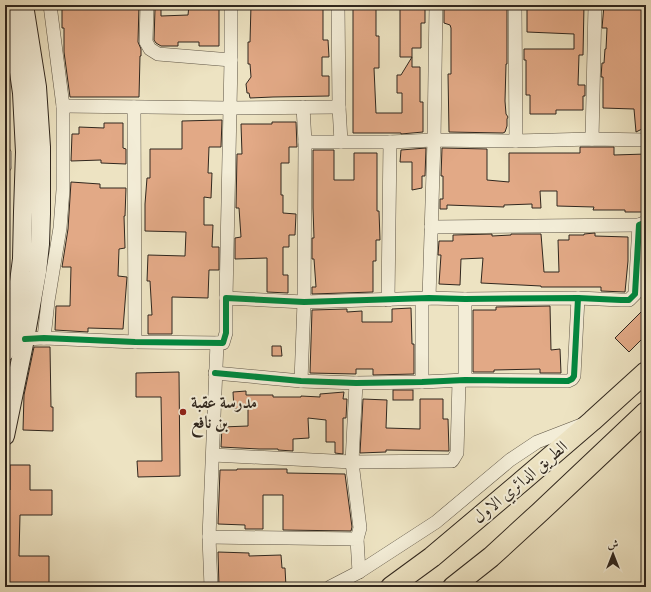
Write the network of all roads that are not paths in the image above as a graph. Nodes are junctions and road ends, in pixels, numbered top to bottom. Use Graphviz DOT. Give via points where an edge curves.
graph roads {
  1 [pos="9,5"];
  2 [pos="24,5"];
  3 [pos="50,5"];
  4 [pos="147,5"];
  5 [pos="231,5"];
  6 [pos="338,5"];
  7 [pos="436,5"];
  8 [pos="515,5"];
  9 [pos="595,5"];
  10 [pos="11,55"];
  11 [pos="231,60"];
  12 [pos="63,106"];
  13 [pos="134,107"];
  14 [pos="303,107"];
  15 [pos="339,107"];
  16 [pos="230,108"];
  17 [pos="592,139"];
  18 [pos="434,140"];
  19 [pos="646,140"];
  20 [pos="516,141"];
  21 [pos="305,142"];
  22 [pos="341,142"];
  23 [pos="390,142"];
  24 [pos="5,154"];
  25 [pos="5,166"];
  26 [pos="642,223"];
  27 [pos="431,226"];
  28 [pos="12,290"];
  29 [pos="226,298"];
  30 [pos="578,298"];
  31 [pos="426,299"];
  32 [pos="465,299"];
  33 [pos="388,300"];
  34 [pos="304,302"];
  35 [pos="22,327"];
  36 [pos="44,338"];
  37 [pos="135,342"];
  38 [pos="217,343"];
  39 [pos="5,352"];
  40 [pos="646,372"];
  41 [pos="215,373"];
  42 [pos="462,380"];
  43 [pos="301,381"];
  44 [pos="422,382"];
  45 [pos="356,383"];
  46 [pos="646,412"];
  47 [pos="592,420"];
  48 [pos="5,436"];
  49 [pos="213,456"];
  50 [pos="352,462"];
  51 [pos="209,537"];
  52 [pos="358,539"];
  53 [pos="359,572"];
  54 [pos="211,587"];
  55 [pos="330,587"];
  56 [pos="390,587"];
  57 [pos="453,587"];
  1 -- 10 [label="main road"];
  2 -- 35 [label="main road" via="37,87 42,147 37,272"];
  3 -- 12 [label="street"];
  4 -- 11 [label="street" via="146,42 150,49 158,54"];
  5 -- 11 [label="street"];
  6 -- 15 [label="street"];
  7 -- 18 [label="street"];
  8 -- 20 [label="street"];
  9 -- 17 [label="street"];
  10 -- 28 [label="main road" via="22,93 24,152 22,259"];
  11 -- 16 [label="street"];
  12 -- 13 [label="street"];
  12 -- 36 [label="street" via="60,228"];
  13 -- 16 [label="street"];
  13 -- 37 [label="street"];
  14 -- 15 [label="street"];
  14 -- 16 [label="street"];
  14 -- 21 [label="street"];
  15 -- 22 [label="street"];
  16 -- 29 [label="street"];
  17 -- 19 [label="street"];
  17 -- 20 [label="street"];
  18 -- 20 [label="street"];
  18 -- 23 [label="street"];
  18 -- 27 [label="street"];
  21 -- 22 [label="street"];
  21 -- 34 [label="street"];
  22 -- 23 [label="street"];
  23 -- 33 [label="street"];
  24 -- 25 [label="street"];
  26 -- 27 [label="street"];
  26 -- 30 [label="street" via="635,294 629,300"];
  27 -- 31 [label="street"];
  28 -- 35 [label="main road"];
  29 -- 34 [label="street"];
  29 -- 38 [label="street" via="225,338 223,342"];
  30 -- 32 [label="street"];
  30 -- 42 [label="street" via="572,379"];
  31 -- 32 [label="street"];
  31 -- 33 [label="street"];
  31 -- 44 [label="street"];
  32 -- 42 [label="street"];
  33 -- 34 [label="street"];
  34 -- 43 [label="street"];
  35 -- 36 [label="street"];
  35 -- 39 [label="main road"];
  35 -- 48 [label="main road"];
  36 -- 37 [label="street"];
  37 -- 38 [label="street"];
  38 -- 41 [label="street"];
  40 -- 47 [label="main road, الطريق الدائري الاول"];
  41 -- 43 [label="street"];
  41 -- 49 [label="street"];
  42 -- 44 [label="street"];
  42 -- 50 [label="street" via="457,453 452,461"];
  43 -- 45 [label="street"];
  44 -- 45 [label="street"];
  45 -- 50 [label="street"];
  46 -- 57 [label="main road, الطريق الدائري الاول" via="491,557"];
  47 -- 53 [label="street" via="536,442 510,460 436,522"];
  47 -- 56 [label="main road, الطريق الدائري الاول" via="432,557"];
  49 -- 50 [label="street"];
  49 -- 51 [label="street"];
  50 -- 52 [label="street" via="360,528"];
  51 -- 52 [label="street"];
  51 -- 54 [label="street"];
  52 -- 53 [label="street"];
  53 -- 55 [label="street"];
}
